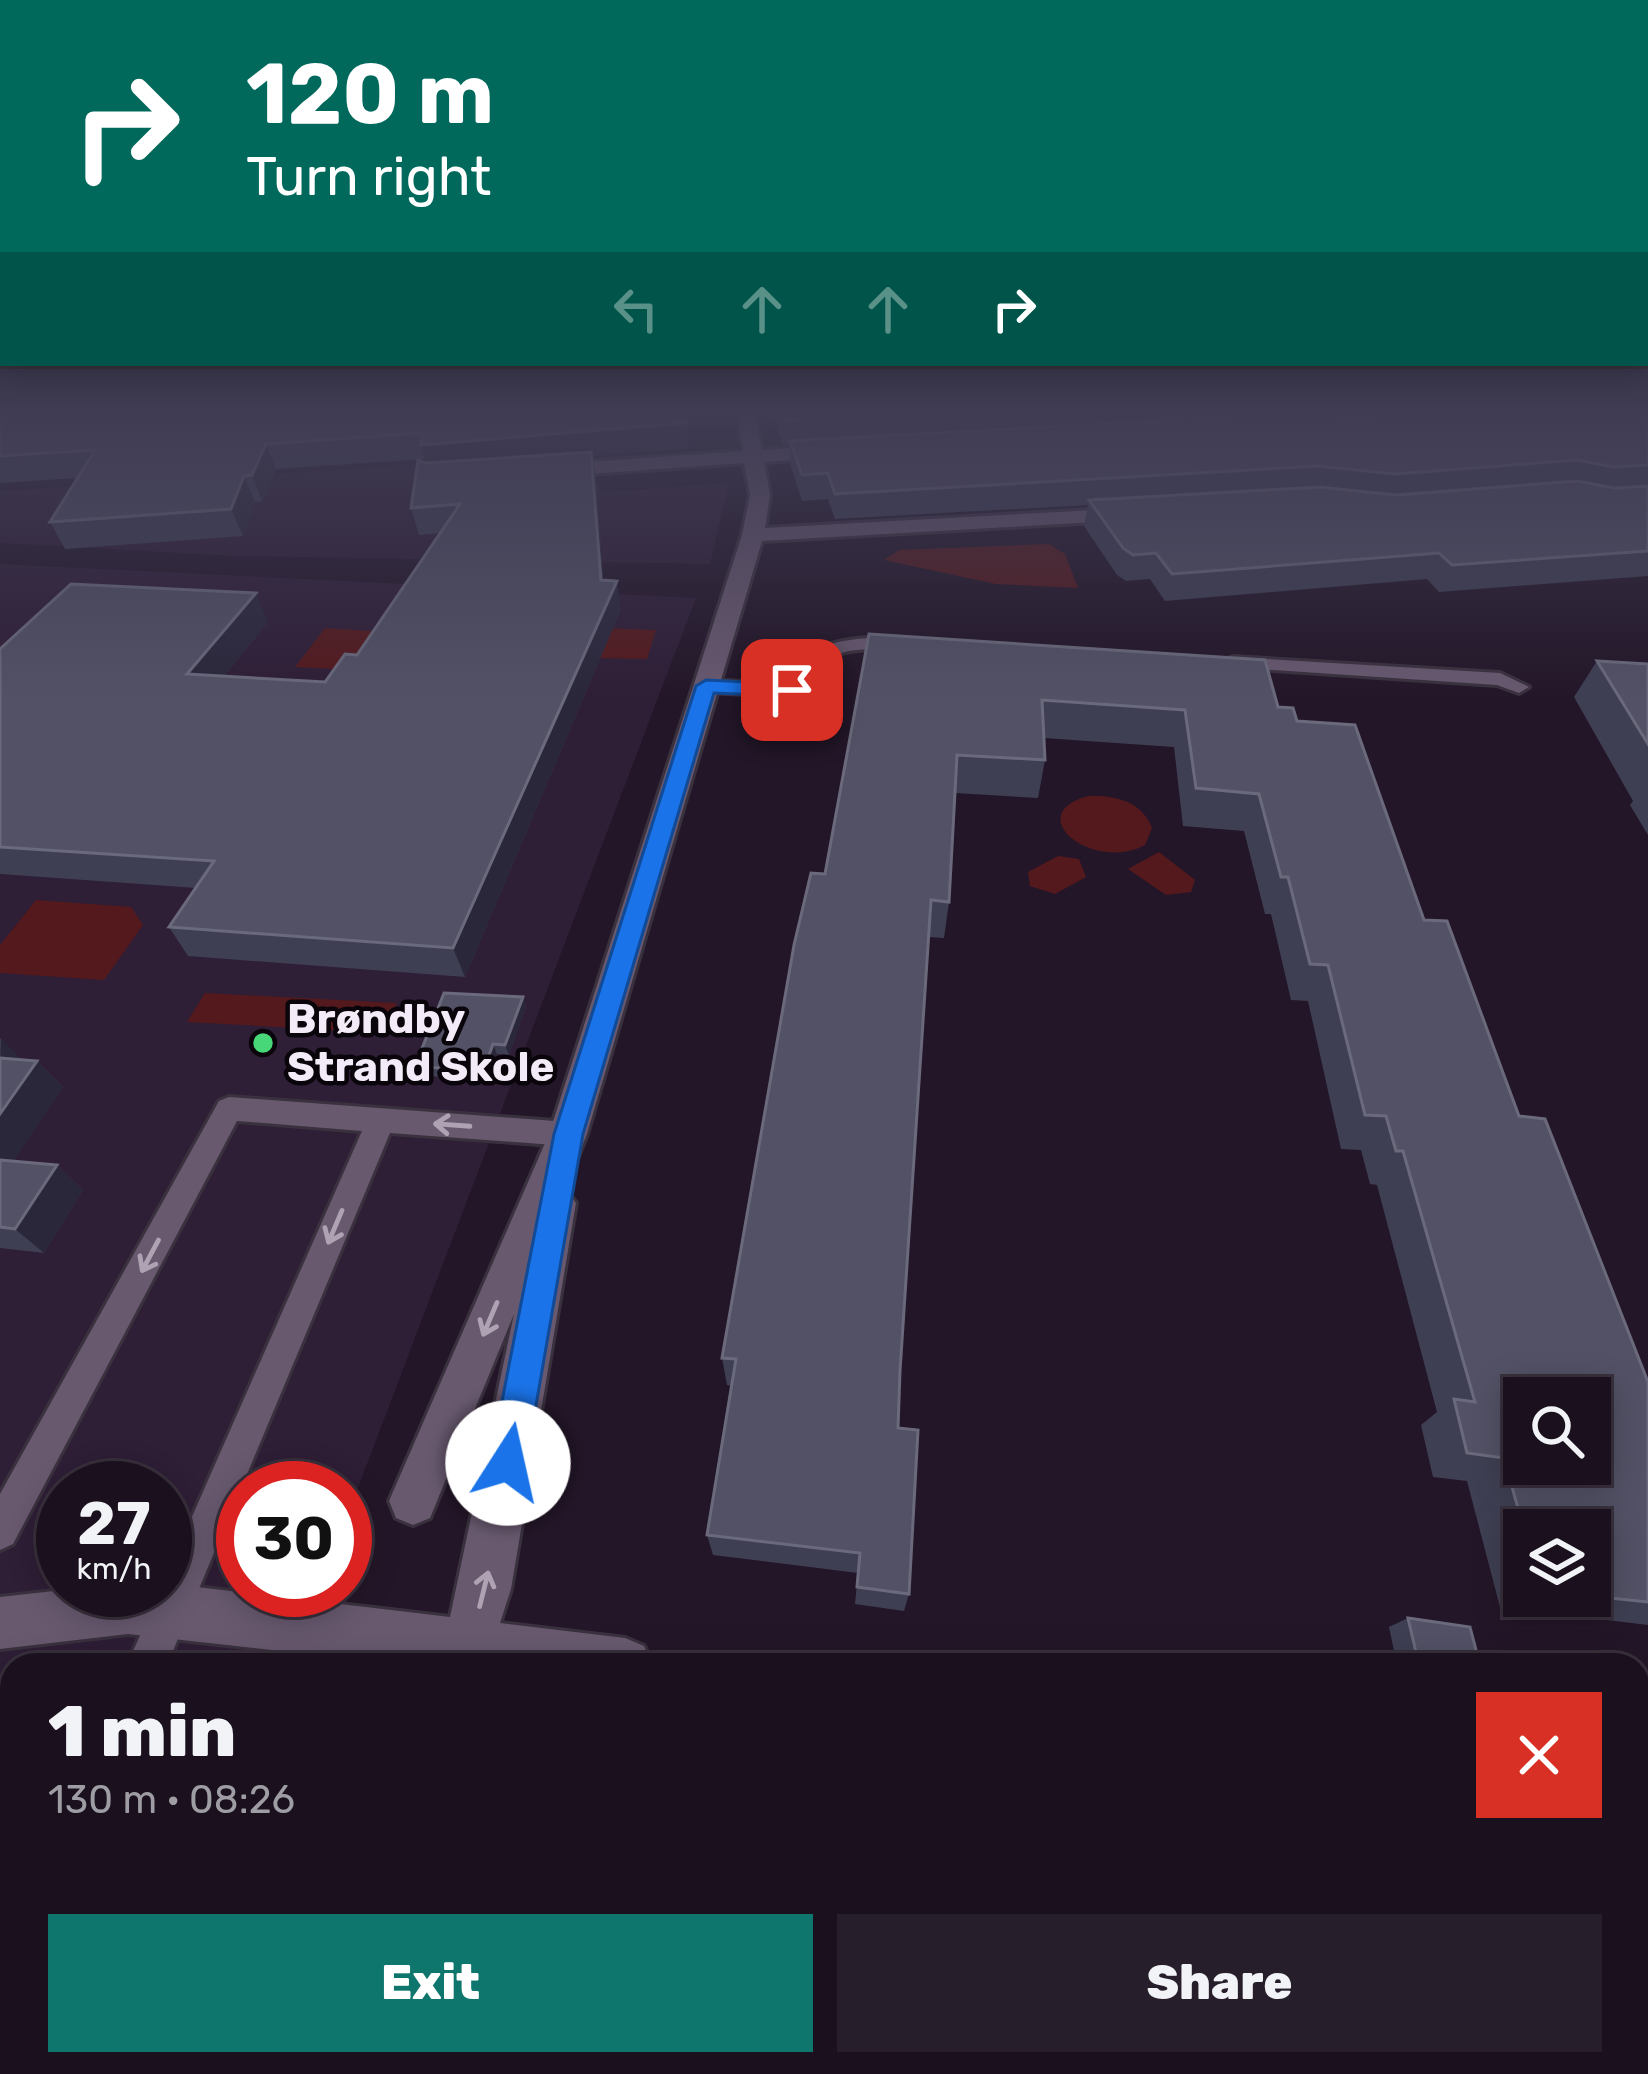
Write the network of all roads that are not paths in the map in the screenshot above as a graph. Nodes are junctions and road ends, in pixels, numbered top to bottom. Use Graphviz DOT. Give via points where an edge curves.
graph roads {
  1 [pos="758,506"];
  2 [pos="1159,512"];
  3 [pos="753,535"];
  4 [pos="933,646"];
  5 [pos="1216,662"];
  6 [pos="706,686"];
  7 [pos="1519,687"];
  8 [pos="381,1120"];
  9 [pos="568,1134"];
  10 [pos="413,1501"];
  11 [pos="0,1531"];
  12 [pos="192,1561"];
  13 [pos="192,1613"];
  14 [pos="51,1617"];
  15 [pos="168,1617"];
  16 [pos="0,1623"];
  17 [pos="152,1653"];
  18 [pos="451,1653"];
  19 [pos="465,1653"];
  1 -- 3 [label="street"];
  2 -- 3 [label="street"];
  3 -- 6 [label="street"];
  4 -- 6 [label="lane" via="831,650 806,662 792,690"];
  5 -- 7 [label="lane" via="1500,679"];
  6 -- 9 [label="street"];
  9 -- 8 [label="lane, one-way"];
  8 -- 11 [label="lane, one-way" via="230,1108"];
  8 -- 12 [label="lane, one-way"];
  9 -- 10 [label="street, one-way"];
  19 -- 9 [label="street, one-way" via="485,1589"];
  13 -- 18 [label="street"];
  14 -- 16 [label="street"];
  15 -- 17 [label="lane"];
}
